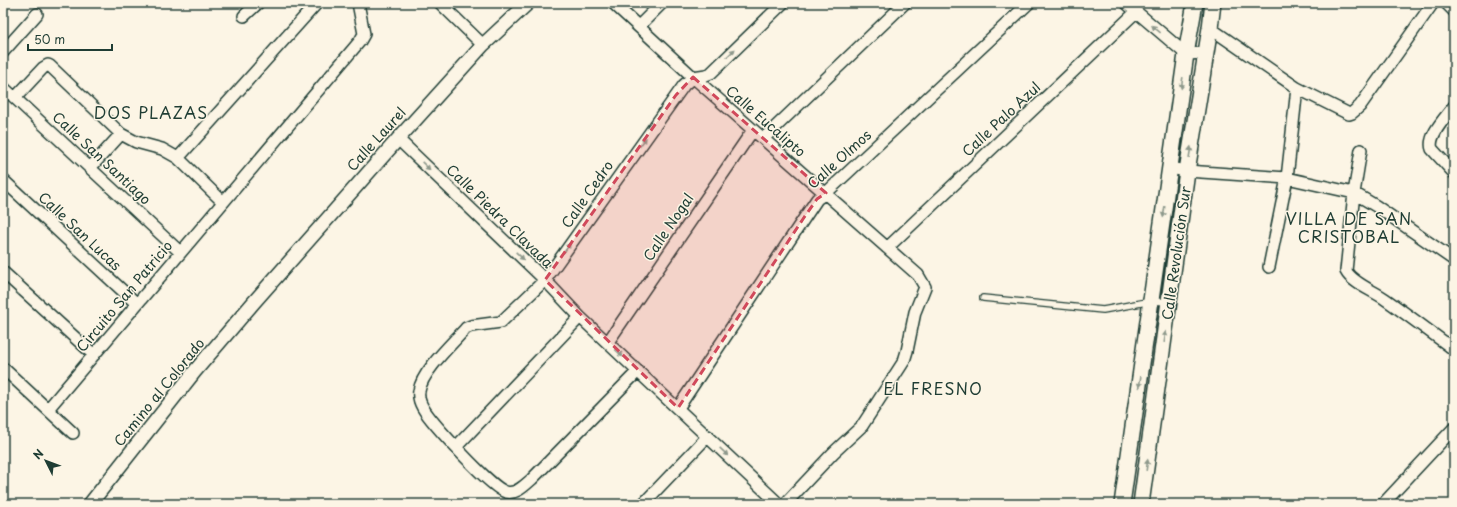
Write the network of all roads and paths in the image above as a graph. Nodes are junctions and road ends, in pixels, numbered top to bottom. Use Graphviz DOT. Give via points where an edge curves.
graph roads {
  1 [pos="258,3"];
  2 [pos="317,3"];
  3 [pos="358,3"];
  4 [pos="440,3"];
  5 [pos="528,3"];
  6 [pos="613,3"];
  7 [pos="662,3"];
  8 [pos="783,3"];
  9 [pos="904,3"];
  10 [pos="1029,3"];
  11 [pos="1126,3"];
  12 [pos="1195,3"];
  13 [pos="1213,3"];
  14 [pos="1433,3"];
  15 [pos="1446,3"];
  16 [pos="1454,11"];
  17 [pos="1136,12"];
  18 [pos="37,14"];
  19 [pos="244,16"];
  20 [pos="639,26"];
  21 [pos="1210,28"];
  22 [pos="483,45"];
  23 [pos="3,52"];
  24 [pos="1206,53"];
  25 [pos="1186,54"];
  26 [pos="693,77"];
  27 [pos="3,87"];
  28 [pos="1297,88"];
  29 [pos="15,98"];
  30 [pos="1454,106"];
  31 [pos="753,130"];
  32 [pos="121,134"];
  33 [pos="764,138"];
  34 [pos="398,139"];
  35 [pos="1360,150"];
  36 [pos="178,158"];
  37 [pos="90,168"];
  38 [pos="1170,168"];
  39 [pos="1188,171"];
  40 [pos="1454,174"];
  41 [pos="1286,178"];
  42 [pos="3,180"];
  43 [pos="826,193"];
  44 [pos="1354,193"];
  45 [pos="223,202"];
  46 [pos="887,248"];
  47 [pos="180,252"];
  48 [pos="1454,260"];
  49 [pos="1269,267"];
  50 [pos="3,272"];
  51 [pos="545,280"];
  52 [pos="983,298"];
  53 [pos="1152,301"];
  54 [pos="254,302"];
  55 [pos="1170,302"];
  56 [pos="137,304"];
  57 [pos="580,316"];
  58 [pos="608,342"];
  59 [pos="1452,348"];
  60 [pos="94,356"];
  61 [pos="3,368"];
  62 [pos="638,371"];
  63 [pos="678,408"];
  64 [pos="48,409"];
  65 [pos="1454,428"];
  66 [pos="73,433"];
  67 [pos="708,436"];
  68 [pos="456,447"];
  69 [pos="90,504"];
  70 [pos="643,504"];
  71 [pos="779,504"];
  72 [pos="785,504"];
  73 [pos="1122,504"];
  74 [pos="1141,504"];
  75 [pos="1383,504"];
  1 -- 19 [label="street"];
  2 -- 36 [label="street"];
  3 -- 45 [label="street, Circuito San Patricio" via="364,34 360,40"];
  4 -- 22 [label="street"];
  5 -- 22 [label="street, Calle Laurel"];
  6 -- 20 [label="street, Calle Eucalipto"];
  7 -- 20 [label="street"];
  26 -- 8 [label="street, one-way" via="711,73"];
  9 -- 33 [label="street"];
  10 -- 43 [label="street, Calle Olmos"];
  11 -- 17 [label="street"];
  12 -- 25 [label="main road, Calle Revolución Sur"];
  13 -- 21 [label="main road, Calle Revolución Sur"];
  14 -- 28 [label="street" via="1360,106 1352,113 1346,113"];
  15 -- 16 [label="street"];
  25 -- 17 [label="street, one-way"];
  17 -- 46 [label="street, Calle Palo Azul"];
  18 -- 23 [label="street"];
  20 -- 26 [label="street, Calle Eucalipto"];
  21 -- 24 [label="main road, Calle Revolución Sur"];
  21 -- 28 [label="street"];
  22 -- 34 [label="street, Calle Laurel"];
  24 -- 25 [label="street"];
  39 -- 24 [label="main road, Calle Revolución Sur, one-way"];
  25 -- 38 [label="main road, Calle Revolución Sur, one-way"];
  26 -- 31 [label="street, Calle Eucalipto"];
  51 -- 26 [label="street, Calle Cedro, one-way" via="676,95"];
  27 -- 29 [label="street, Calle San Santiago"];
  28 -- 41 [label="street"];
  29 -- 32 [label="street" via="48,65"];
  29 -- 37 [label="street, Calle San Santiago"];
  30 -- 40 [label="street" via="1431,141 1432,150"];
  31 -- 33 [label="street, Calle Eucalipto"];
  31 -- 58 [label="street, Calle Nogal"];
  32 -- 36 [label="street"];
  32 -- 37 [label="street"];
  33 -- 43 [label="street, Calle Eucalipto"];
  34 -- 51 [label="street, Calle Piedra Clavada, one-way"];
  34 -- 54 [label="street, Calle Laurel"];
  35 -- 44 [label="street"];
  36 -- 45 [label="street"];
  37 -- 47 [label="street, Calle San Santiago"];
  38 -- 39 [label="street"];
  38 -- 53 [label="main road, Calle Revolución Sur, one-way"];
  39 -- 41 [label="street"];
  39 -- 55 [label="main road, Calle Revolución Sur"];
  41 -- 44 [label="street"];
  41 -- 49 [label="street"];
  42 -- 56 [label="street, Calle San Lucas"];
  43 -- 46 [label="street, Calle Eucalipto"];
  43 -- 63 [label="street, Calle Olmos" via="817,199 803,219"];
  44 -- 48 [label="street"];
  44 -- 59 [label="street" via="1346,259 1349,277 1385,299"];
  45 -- 47 [label="street, Circuito San Patricio"];
  46 -- 72 [label="street, Calle Eucalipto" via="918,276 925,288 916,308 904,361 862,426"];
  47 -- 56 [label="street, Circuito San Patricio"];
  50 -- 60 [label="street"];
  51 -- 57 [label="street, Calle Piedra Clavada"];
  51 -- 68 [label="street, Calle Cedro" via="501,322 466,328 428,371 420,385 421,404 429,417"];
  52 -- 53 [label="lane" via="1103,310"];
  53 -- 55 [label="lane"];
  53 -- 73 [label="main road, Calle Revolución Sur, one-way"];
  54 -- 69 [label="street, Camino al Colorado" via="195,371"];
  74 -- 55 [label="main road, Calle Revolución Sur, one-way"];
  56 -- 60 [label="street, Circuito San Patricio"];
  57 -- 58 [label="street, Calle Piedra Clavada"];
  57 -- 68 [label="street"];
  58 -- 62 [label="street, Calle Piedra Clavada, one-way"];
  60 -- 64 [label="street, Circuito San Patricio"];
  61 -- 64 [label="street"];
  62 -- 63 [label="street, Calle Piedra Clavada"];
  62 -- 68 [label="street" via="532,479 517,491 510,493 500,490"];
  63 -- 67 [label="street, Calle Piedra Clavada"];
  64 -- 66 [label="street"];
  65 -- 75 [label="street"];
  67 -- 70 [label="street"];
  67 -- 71 [label="street, Calle Piedra Clavada, one-way"];
}
